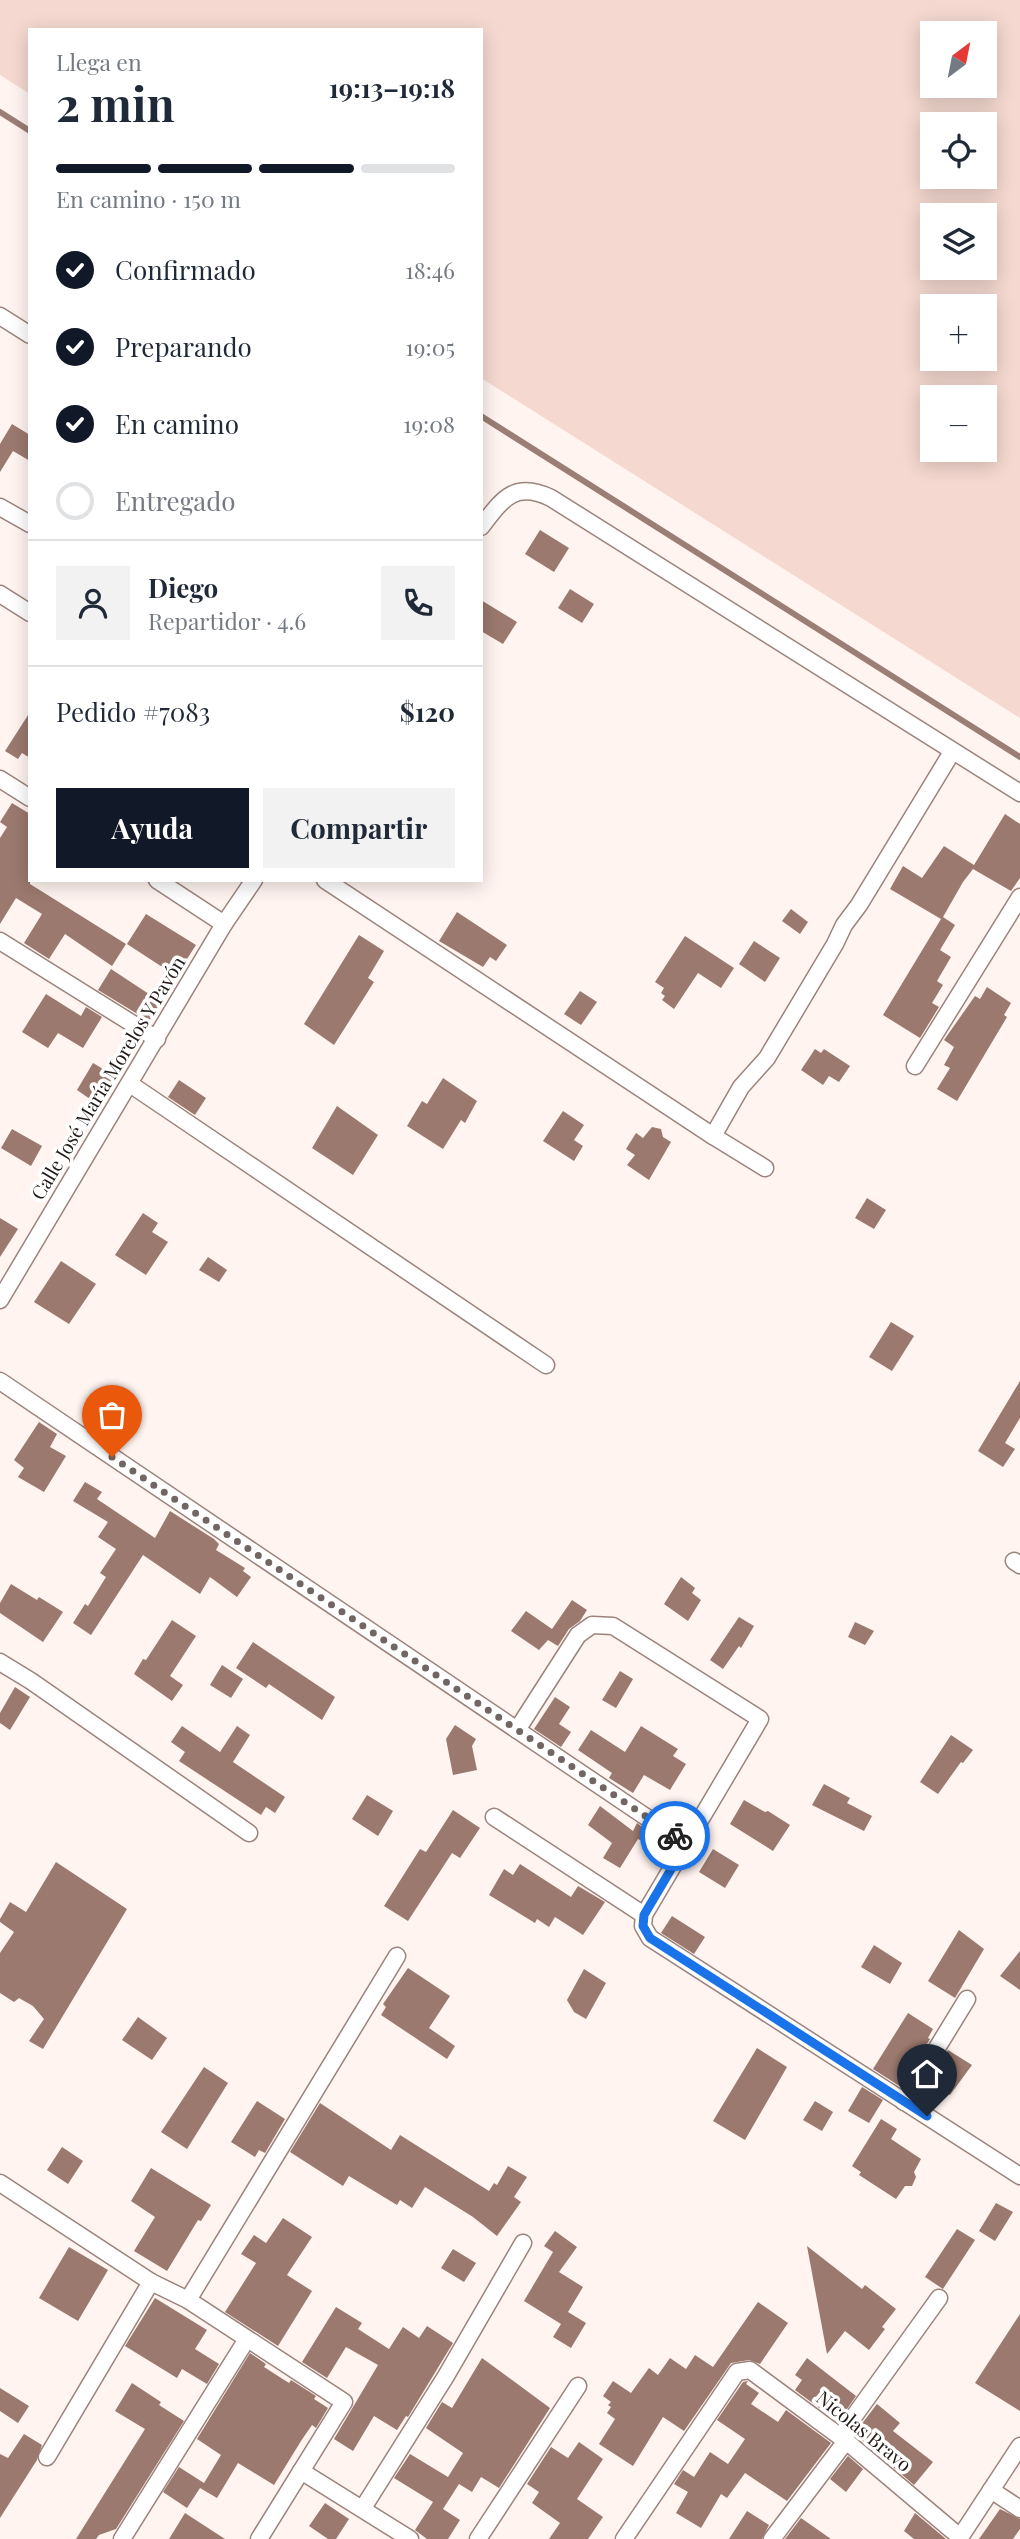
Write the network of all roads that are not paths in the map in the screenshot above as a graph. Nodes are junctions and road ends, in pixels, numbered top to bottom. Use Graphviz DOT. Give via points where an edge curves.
graph roads {
  1 [pos="0,316"];
  2 [pos="28,334"];
  3 [pos="0,507"];
  4 [pos="28,523"];
  5 [pos="483,524"];
  6 [pos="0,594"];
  7 [pos="28,612"];
  8 [pos="952,752"];
  9 [pos="0,779"];
  10 [pos="1020,793"];
  11 [pos="28,797"];
  12 [pos="160,882"];
  13 [pos="253,882"];
  14 [pos="328,882"];
  15 [pos="1020,897"];
  16 [pos="225,924"];
  17 [pos="0,941"];
  18 [pos="157,1040"];
  19 [pos="915,1066"];
  20 [pos="130,1084"];
  21 [pos="712,1136"];
  22 [pos="765,1168"];
  23 [pos="0,1300"];
  24 [pos="546,1365"];
  25 [pos="0,1381"];
  26 [pos="0,1662"];
  27 [pos="517,1730"];
  28 [pos="494,1817"];
  29 [pos="249,1833"];
  30 [pos="686,1844"];
  31 [pos="644,1915"];
  32 [pos="397,1956"];
  33 [pos="967,1999"];
  34 [pos="904,2102"];
  35 [pos="1020,2176"];
  36 [pos="0,2183"];
  37 [pos="523,2243"];
  38 [pos="151,2281"];
  39 [pos="939,2298"];
  40 [pos="188,2300"];
  41 [pos="247,2339"];
  42 [pos="578,2386"];
  43 [pos="846,2441"];
  44 [pos="1020,2446"];
  45 [pos="47,2457"];
  46 [pos="301,2471"];
  47 [pos="991,2490"];
  48 [pos="363,2508"];
  49 [pos="1020,2509"];
  50 [pos="960,2538"];
  51 [pos="122,2539"];
  52 [pos="259,2539"];
  53 [pos="410,2539"];
  54 [pos="478,2539"];
  55 [pos="624,2539"];
  56 [pos="772,2539"];
  1 -- 2 [label="street"];
  3 -- 4 [label="street"];
  5 -- 8 [label="street" via="511,494 528,490 551,498"];
  6 -- 7 [label="street"];
  8 -- 10 [label="street"];
  8 -- 21 [label="street" via="766,1058 741,1087"];
  9 -- 11 [label="street"];
  12 -- 16 [label="street"];
  13 -- 16 [label="street, Calle José María Morelos Y Pavón"];
  14 -- 21 [label="street"];
  15 -- 19 [label="street"];
  16 -- 18 [label="street, Calle José María Morelos Y Pavón"];
  17 -- 18 [label="street"];
  18 -- 20 [label="street, Calle José María Morelos Y Pavón"];
  20 -- 23 [label="street, Calle José María Morelos Y Pavón"];
  20 -- 24 [label="street"];
  21 -- 22 [label="street"];
  25 -- 27 [label="street"];
  26 -- 29 [label="street"];
  27 -- 30 [label="street"];
  27 -- 30 [label="street" via="578,1635 592,1625 612,1626 760,1719"];
  28 -- 31 [label="street"];
  30 -- 31 [label="street"];
  31 -- 34 [label="street" via="643,1926 650,1938"];
  32 -- 40 [label="street"];
  33 -- 34 [label="street"];
  34 -- 35 [label="street"];
  36 -- 38 [label="street"];
  37 -- 48 [label="street"];
  38 -- 40 [label="street"];
  38 -- 45 [label="street"];
  39 -- 43 [label="street" via="846,2426"];
  40 -- 41 [label="street"];
  41 -- 46 [label="street" via="344,2402"];
  41 -- 51 [label="street"];
  42 -- 54 [label="street"];
  43 -- 50 [label="street, Nicolas Bravo"];
  43 -- 55 [label="street, Nicolas Bravo" via="750,2370 737,2372"];
  43 -- 56 [label="street"];
  44 -- 47 [label="street"];
  46 -- 48 [label="street"];
  46 -- 52 [label="street"];
  47 -- 49 [label="street"];
  47 -- 50 [label="street"];
  48 -- 53 [label="street"];
}
